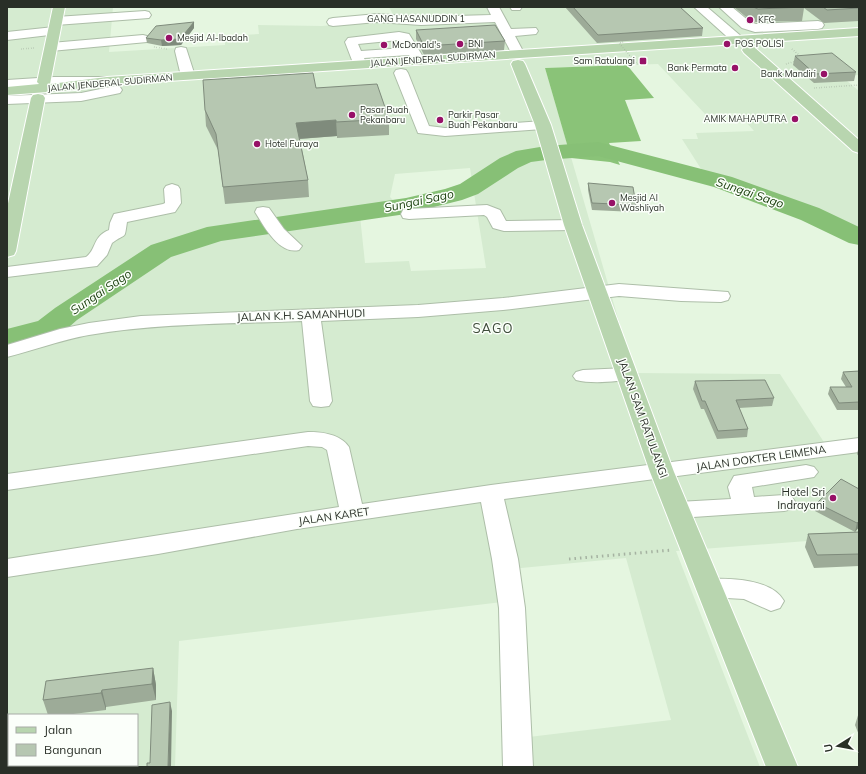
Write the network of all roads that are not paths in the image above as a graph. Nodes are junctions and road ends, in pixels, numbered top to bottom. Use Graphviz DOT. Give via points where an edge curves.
graph roads {
  1 [pos="59,7"];
  2 [pos="493,7"];
  3 [pos="700,7"];
  4 [pos="724,7"];
  5 [pos="803,14"];
  6 [pos="145,15"];
  7 [pos="333,22"];
  8 [pos="503,25"];
  9 [pos="818,25"];
  10 [pos="55,26"];
  11 [pos="797,26"];
  12 [pos="420,27"];
  13 [pos="532,31"];
  14 [pos="859,32"];
  15 [pos="830,34"];
  16 [pos="809,35"];
  17 [pos="7,36"];
  18 [pos="770,38"];
  19 [pos="143,39"];
  20 [pos="859,42"];
  21 [pos="736,45"];
  22 [pos="51,47"];
  23 [pos="787,48"];
  24 [pos="749,50"];
  25 [pos="181,51"];
  26 [pos="416,56"];
  27 [pos="518,58"];
  28 [pos="358,60"];
  29 [pos="401,73"];
  30 [pos="188,76"];
  31 [pos="44,82"];
  32 [pos="7,84"];
  33 [pos="111,86"];
  34 [pos="70,89"];
  35 [pos="7,91"];
  36 [pos="7,96"];
  37 [pos="38,98"];
  38 [pos="7,100"];
  39 [pos="543,125"];
  40 [pos="859,148"];
  41 [pos="172,189"];
  42 [pos="409,214"];
  43 [pos="270,222"];
  44 [pos="573,225"];
  45 [pos="293,246"];
  46 [pos="7,251"];
  47 [pos="7,272"];
  48 [pos="598,292"];
  49 [pos="720,296"];
  50 [pos="311,316"];
  51 [pos="7,351"];
  52 [pos="626,374"];
  53 [pos="584,376"];
  54 [pos="321,401"];
  55 [pos="859,445"];
  56 [pos="662,472"];
  57 [pos="806,472"];
  58 [pos="7,482"];
  59 [pos="491,493"];
  60 [pos="784,503"];
  61 [pos="744,506"];
  62 [pos="678,510"];
  63 [pos="352,513"];
  64 [pos="7,568"];
  65 [pos="709,588"];
  66 [pos="771,601"];
  67 [pos="518,767"];
  68 [pos="782,767"];
  1 -- 10 [label="main road"];
  2 -- 8 [label="street"];
  3 -- 21 [label="street"];
  4 -- 11 [label="street" via="752,27"];
  5 -- 9 [label="street"];
  6 -- 10 [label="street"];
  7 -- 8 [label="street, GANG HASANUDDIN 1" via="384,18"];
  8 -- 12 [label="street"];
  8 -- 13 [label="street"];
  8 -- 27 [label="street"];
  9 -- 11 [label="street"];
  9 -- 15 [label="street"];
  10 -- 17 [label="street"];
  10 -- 22 [label="main road"];
  11 -- 16 [label="street"];
  14 -- 15 [label="main road, JALAN JENDERAL SUDIRMAN"];
  15 -- 16 [label="main road, JALAN JENDERAL SUDIRMAN"];
  16 -- 18 [label="main road, JALAN JENDERAL SUDIRMAN"];
  18 -- 21 [label="main road, JALAN JENDERAL SUDIRMAN"];
  18 -- 23 [label="main road" via="764,40 764,43"];
  19 -- 22 [label="street"];
  20 -- 23 [label="main road, JALAN JENDERAL SUDIRMAN"];
  21 -- 24 [label="main road, JALAN JENDERAL SUDIRMAN"];
  21 -- 27 [label="main road, JALAN JENDERAL SUDIRMAN"];
  21 -- 27 [label="main road, JALAN JENDERAL SUDIRMAN" via="742,49 742,46 733,42 703,40"];
  22 -- 31 [label="main road"];
  23 -- 24 [label="main road, JALAN JENDERAL SUDIRMAN"];
  24 -- 40 [label="main road"];
  25 -- 30 [label="street"];
  26 -- 27 [label="main road, JALAN JENDERAL SUDIRMAN"];
  26 -- 28 [label="main road, JALAN JENDERAL SUDIRMAN"];
  26 -- 28 [label="street" via="405,37 399,36 352,41"];
  27 -- 29 [label="main road, JALAN JENDERAL SUDIRMAN"];
  27 -- 39 [label="main road, JALAN SAM RATULANGI"];
  28 -- 30 [label="main road, JALAN JENDERAL SUDIRMAN"];
  29 -- 33 [label="main road, JALAN JENDERAL SUDIRMAN"];
  29 -- 39 [label="street" via="423,130 445,132"];
  30 -- 33 [label="main road, JALAN JENDERAL SUDIRMAN"];
  31 -- 32 [label="street"];
  31 -- 33 [label="street"];
  33 -- 34 [label="main road, JALAN JENDERAL SUDIRMAN"];
  33 -- 37 [label="street" via="81,97"];
  34 -- 35 [label="main road, JALAN JENDERAL SUDIRMAN"];
  34 -- 36 [label="main road, JALAN JENDERAL SUDIRMAN"];
  37 -- 38 [label="street"];
  37 -- 46 [label="main road"];
  39 -- 44 [label="main road, JALAN SAM RATULANGI"];
  41 -- 47 [label="street" via="173,203 169,208 120,218 118,233 104,239 99,254 92,262"];
  42 -- 44 [label="street" via="487,210 504,226"];
  43 -- 45 [label="street"];
  44 -- 48 [label="main road, JALAN SAM RATULANGI"];
  48 -- 49 [label="street, JALAN K.H. SAMANHUDI" via="635,290"];
  48 -- 50 [label="street, JALAN K.H. SAMANHUDI" via="490,305"];
  48 -- 52 [label="main road, JALAN SAM RATULANGI"];
  50 -- 51 [label="street, JALAN K.H. SAMANHUDI" via="141,322 60,335"];
  50 -- 54 [label="street"];
  52 -- 53 [label="street"];
  52 -- 56 [label="main road, JALAN SAM RATULANGI"];
  55 -- 56 [label="street, JALAN DOKTER LEIMENA"];
  56 -- 59 [label="street, JALAN KARET"];
  56 -- 62 [label="main road, JALAN SAM RATULANGI"];
  57 -- 61 [label="street" via="742,481 740,487"];
  58 -- 63 [label="street" via="308,439 324,439 338,447"];
  59 -- 63 [label="street, JALAN KARET"];
  59 -- 67 [label="street" via="512,608"];
  60 -- 61 [label="street"];
  61 -- 62 [label="street"];
  62 -- 65 [label="main road, JALAN SAM RATULANGI"];
  63 -- 64 [label="street, JALAN KARET"];
  65 -- 66 [label="street" via="742,588"];
  65 -- 68 [label="main road, JALAN SAM RATULANGI"];
}
